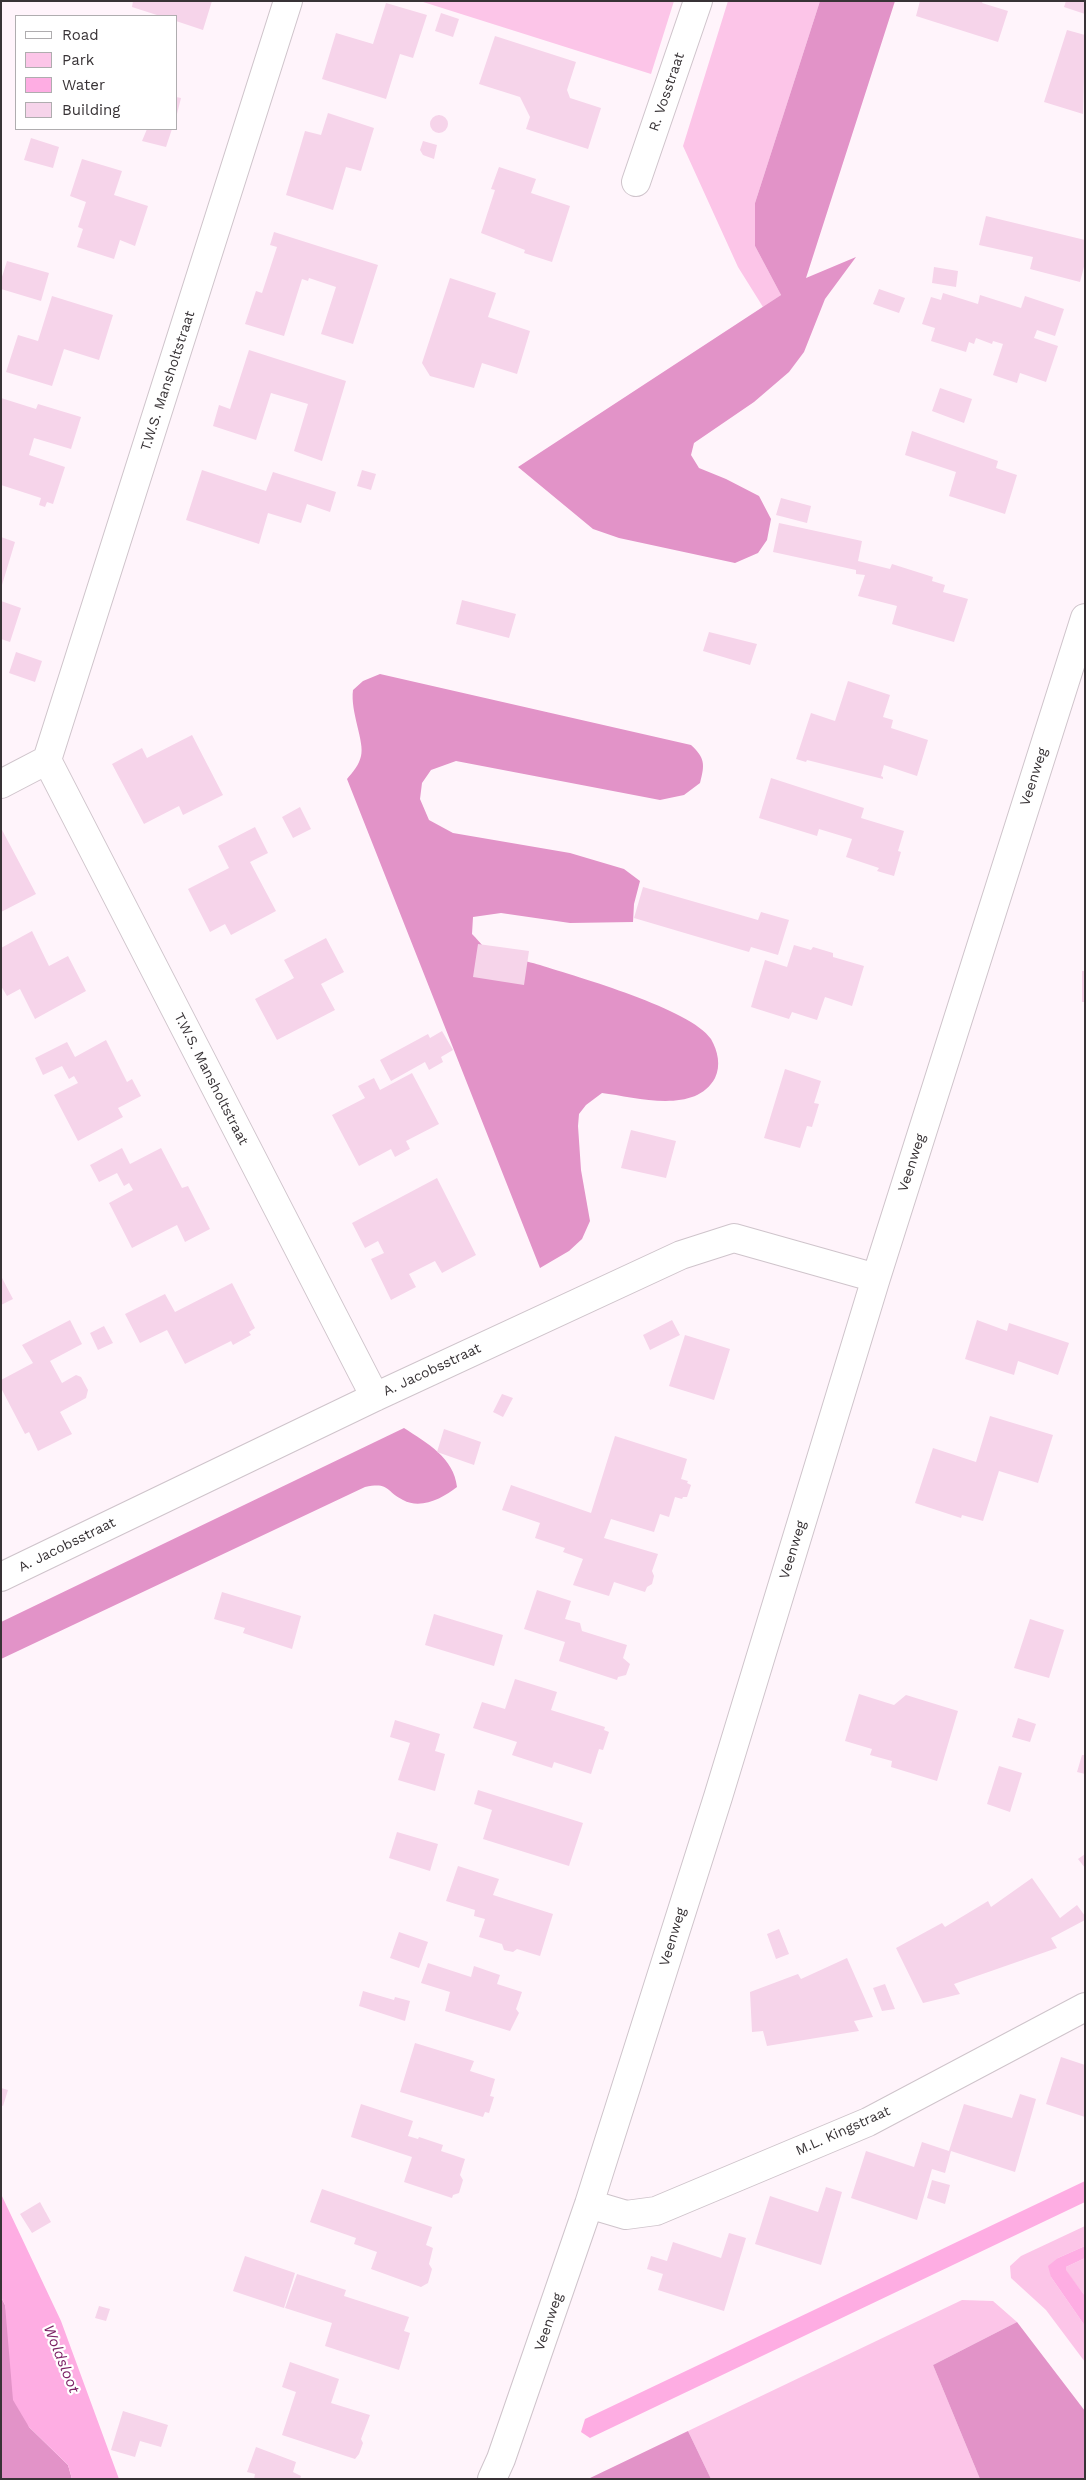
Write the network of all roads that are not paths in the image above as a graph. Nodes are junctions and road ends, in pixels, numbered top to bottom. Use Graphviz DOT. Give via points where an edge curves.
graph roads {
  1 [pos="288,1"];
  2 [pos="698,1"];
  3 [pos="636,182"];
  4 [pos="1085,618"];
  5 [pos="48,760"];
  6 [pos="1,784"];
  7 [pos="876,1278"];
  8 [pos="375,1397"];
  9 [pos="1,1577"];
  10 [pos="1085,2007"];
  11 [pos="589,2204"];
  12 [pos="492,2479"];
  1 -- 5 [label="street, T.W.S. Mansholtstraat"];
  2 -- 3 [label="street, R. Vosstraat"];
  4 -- 7 [label="street, Veenweg"];
  5 -- 6 [label="street"];
  5 -- 8 [label="street, T.W.S. Mansholtstraat"];
  7 -- 8 [label="street, A. Jacobsstraat" via="734,1238 680,1256"];
  7 -- 11 [label="street, Veenweg" via="715,1806"];
  8 -- 9 [label="street, A. Jacobsstraat"];
  10 -- 11 [label="street, M.L. Kingstraat" via="868,2122 656,2211 626,2215"];
  11 -- 12 [label="street, Veenweg"];
}
